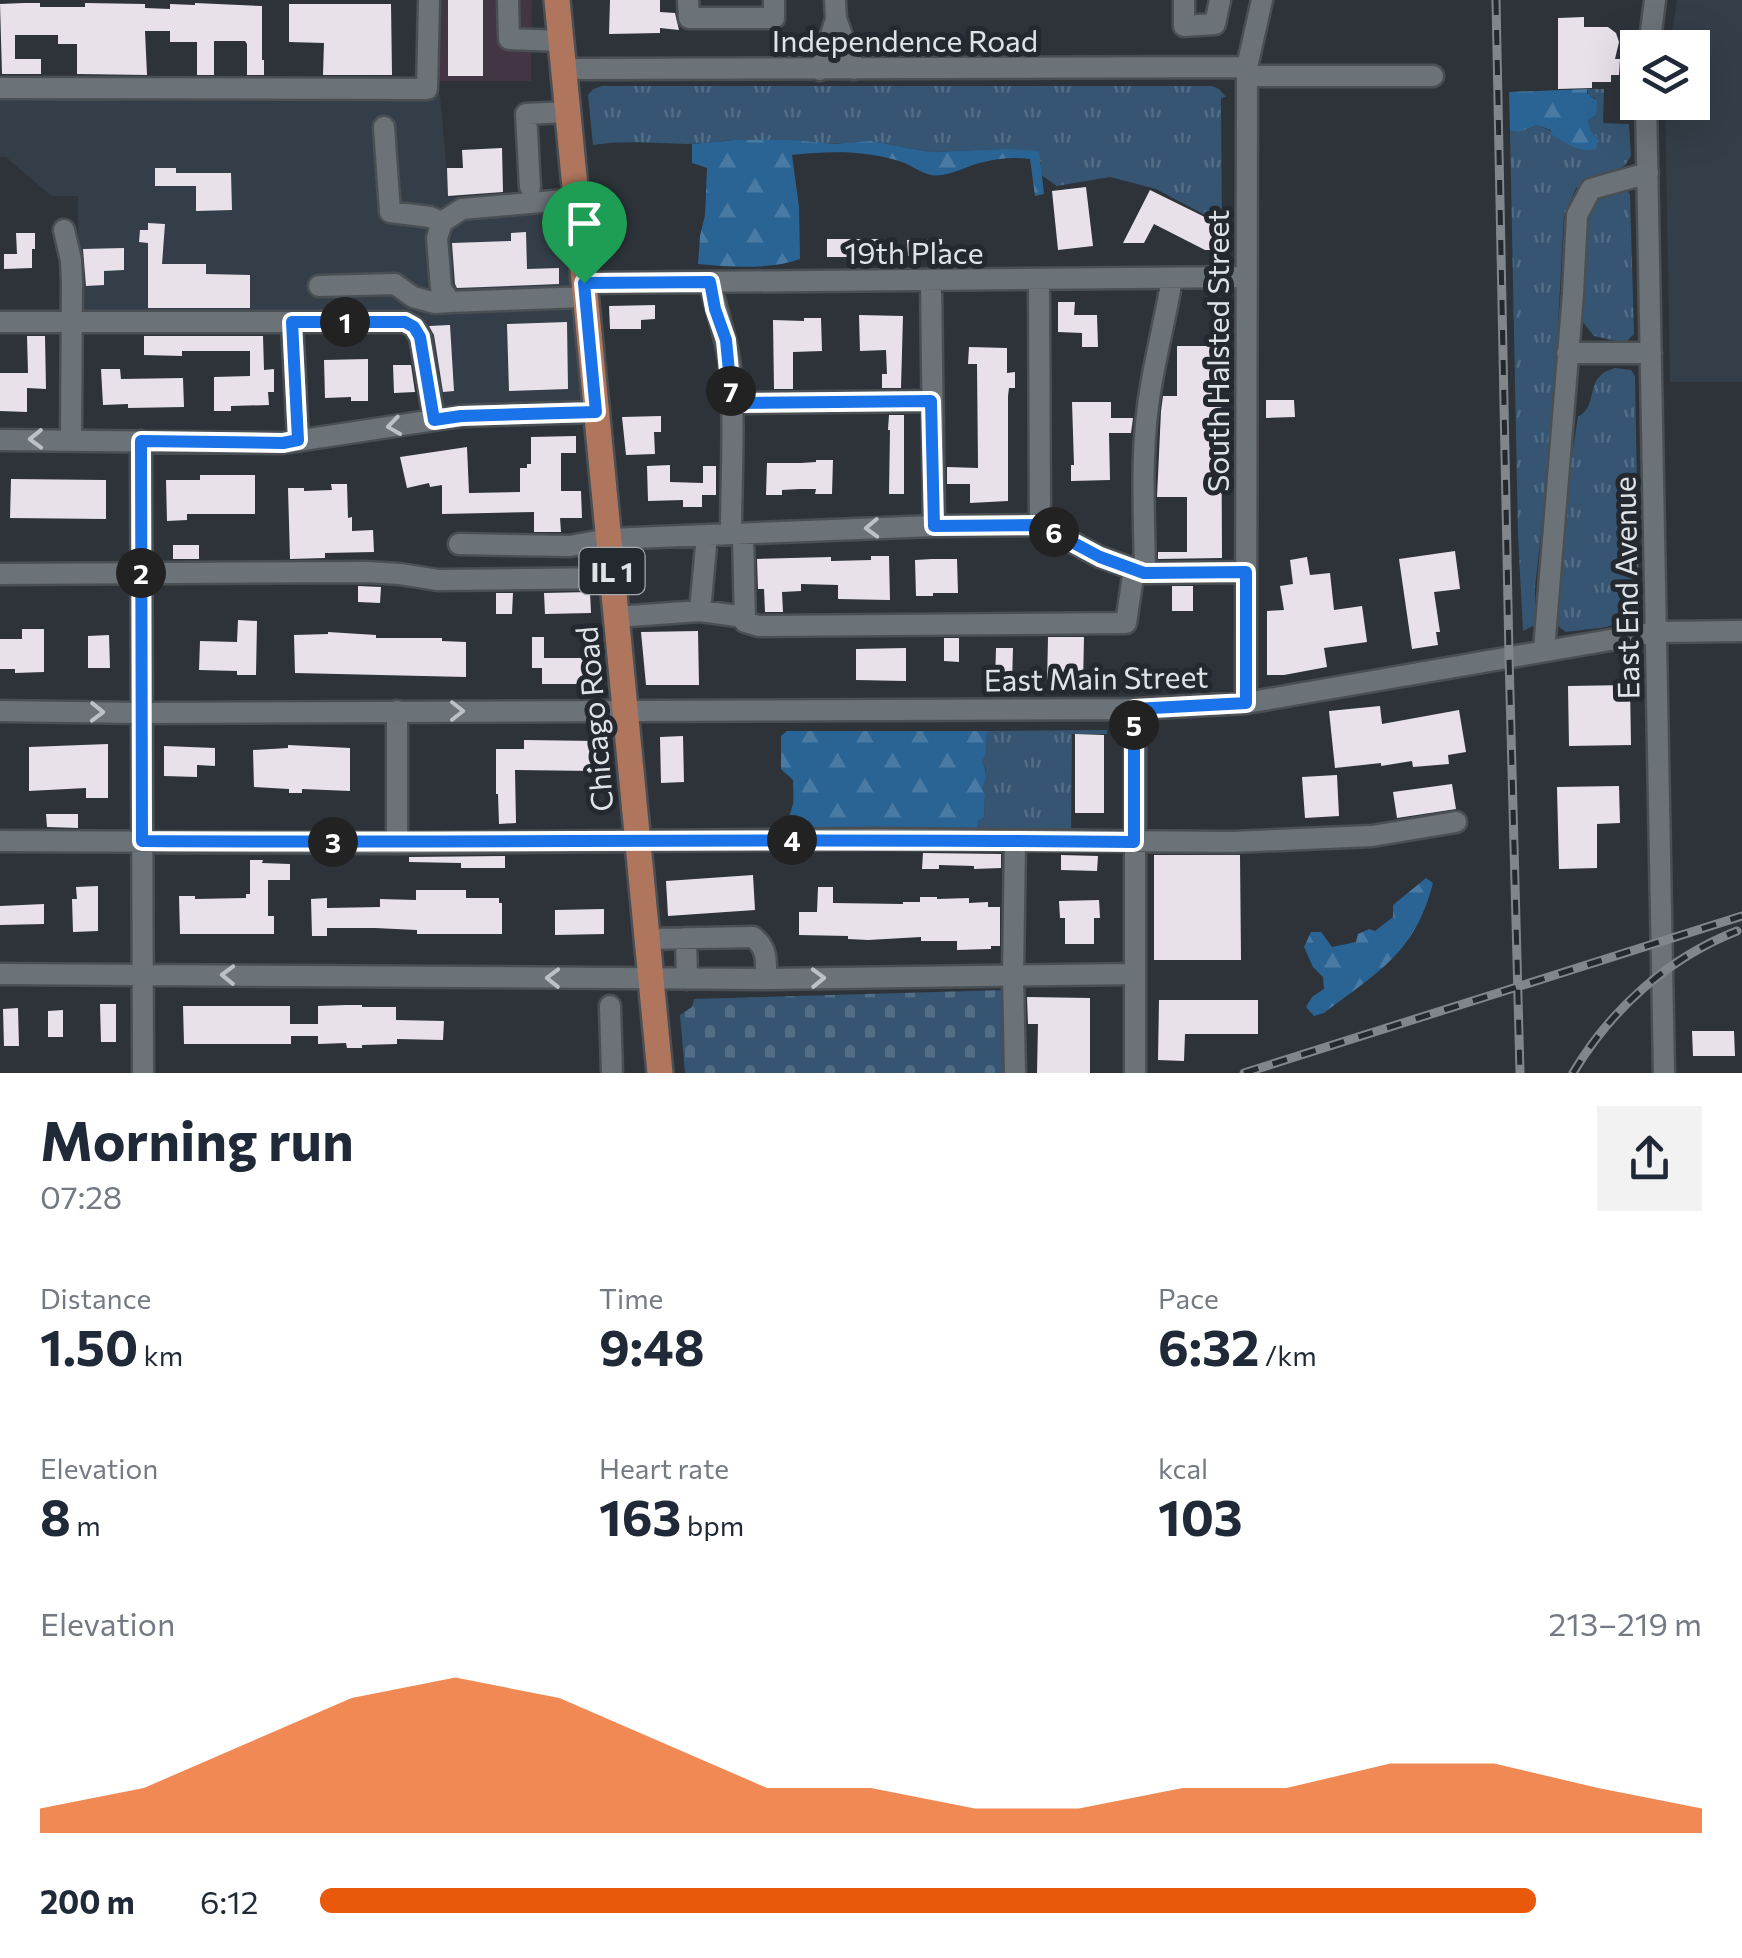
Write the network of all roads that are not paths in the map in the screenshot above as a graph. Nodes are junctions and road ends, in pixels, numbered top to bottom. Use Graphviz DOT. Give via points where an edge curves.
graph roads {
  1 [pos="430,0"];
  2 [pos="508,0"];
  3 [pos="557,0"];
  4 [pos="688,0"];
  5 [pos="774,0"];
  6 [pos="1184,0"];
  7 [pos="1220,0"];
  8 [pos="1262,0"];
  9 [pos="1655,0"];
  10 [pos="835,10"];
  11 [pos="1651,30"];
  12 [pos="560,40"];
  13 [pos="563,69"];
  14 [pos="854,69"];
  15 [pos="820,70"];
  16 [pos="1247,72"];
  17 [pos="1434,76"];
  18 [pos="0,88"];
  19 [pos="567,112"];
  20 [pos="1647,120"];
  21 [pos="384,128"];
  22 [pos="1648,173"];
  23 [pos="530,188"];
  24 [pos="576,199"];
  25 [pos="442,222"];
  26 [pos="64,230"];
  27 [pos="1245,278"];
  28 [pos="1172,279"];
  29 [pos="1039,280"];
  30 [pos="931,281"];
  31 [pos="710,282"];
  32 [pos="319,286"];
  33 [pos="584,290"];
  34 [pos="450,302"];
  35 [pos="0,322"];
  36 [pos="71,322"];
  37 [pos="292,322"];
  38 [pos="1567,353"];
  39 [pos="1651,353"];
  40 [pos="931,401"];
  41 [pos="732,403"];
  42 [pos="596,412"];
  43 [pos="434,420"];
  44 [pos="71,439"];
  45 [pos="0,440"];
  46 [pos="298,440"];
  47 [pos="141,441"];
  48 [pos="1040,525"];
  49 [pos="934,526"];
  50 [pos="737,534"];
  51 [pos="707,535"];
  52 [pos="608,539"];
  53 [pos="459,544"];
  54 [pos="1139,571"];
  55 [pos="1246,572"];
  56 [pos="141,573"];
  57 [pos="0,574"];
  58 [pos="612,578"];
  59 [pos="700,611"];
  60 [pos="616,617"];
  61 [pos="745,617"];
  62 [pos="1742,631"];
  63 [pos="1656,632"];
  64 [pos="1544,650"];
  65 [pos="1246,703"];
  66 [pos="1134,709"];
  67 [pos="625,710"];
  68 [pos="0,711"];
  69 [pos="396,711"];
  70 [pos="142,713"];
  71 [pos="1456,822"];
  72 [pos="1015,840"];
  73 [pos="142,841"];
  74 [pos="0,842"];
  75 [pos="638,842"];
  76 [pos="1134,842"];
  77 [pos="397,843"];
  78 [pos="686,938"];
  79 [pos="647,939"];
  80 [pos="0,974"];
  81 [pos="143,974"];
  82 [pos="1134,974"];
  83 [pos="1014,975"];
  84 [pos="650,979"];
  85 [pos="686,979"];
  86 [pos="766,979"];
  87 [pos="610,1006"];
  88 [pos="142,1073"];
  89 [pos="612,1073"];
  90 [pos="660,1073"];
  91 [pos="1015,1073"];
  92 [pos="1134,1073"];
  93 [pos="1664,1073"];
  1 -- 18 [label="street" via="427,89"];
  2 -- 12 [label="street" via="510,39"];
  3 -- 12 [label="main road, Chicago Road / IL 1"];
  4 -- 5 [label="street" via="688,18 774,18"];
  6 -- 7 [label="street" via="1184,26 1215,24"];
  8 -- 16 [label="street, South Halsted Street"];
  9 -- 11 [label="street"];
  10 -- 14 [label="street"];
  10 -- 15 [label="street"];
  12 -- 13 [label="main road, Chicago Road / IL 1"];
  13 -- 15 [label="street, Independence Road"];
  13 -- 19 [label="main road, Chicago Road / IL 1"];
  14 -- 15 [label="street, Independence Road"];
  14 -- 16 [label="street, Independence Road"];
  16 -- 17 [label="street, Independence Road"];
  16 -- 27 [label="street, South Halsted Street"];
  19 -- 23 [label="street" via="526,114"];
  19 -- 24 [label="main road, Chicago Road / IL 1"];
  20 -- 22 [label="street, East End Avenue"];
  21 -- 25 [label="street" via="390,212"];
  22 -- 38 [label="street" via="1591,189 1577,215"];
  22 -- 39 [label="street, East End Avenue"];
  24 -- 25 [label="street" via="462,209"];
  24 -- 33 [label="main road, Chicago Road / IL 1"];
  25 -- 34 [label="street" via="441,288"];
  26 -- 36 [label="street"];
  27 -- 28 [label="street, 19th Place"];
  27 -- 55 [label="street, South Halsted Street"];
  28 -- 29 [label="street, 19th Place"];
  28 -- 54 [label="street" via="1148,407"];
  29 -- 30 [label="street, 19th Place"];
  29 -- 48 [label="street"];
  30 -- 31 [label="street, 19th Place"];
  30 -- 40 [label="street"];
  31 -- 33 [label="street, 19th Place"];
  31 -- 41 [label="street" via="726,340"];
  32 -- 34 [label="street, 19th Place" via="395,284 413,297"];
  33 -- 34 [label="street, 19th Place"];
  33 -- 42 [label="main road, Chicago Road / IL 1"];
  35 -- 36 [label="street"];
  36 -- 37 [label="street"];
  36 -- 44 [label="street"];
  37 -- 43 [label="street" via="414,327"];
  37 -- 46 [label="street"];
  38 -- 39 [label="street"];
  38 -- 64 [label="street"];
  39 -- 63 [label="street, East End Avenue"];
  40 -- 41 [label="street"];
  40 -- 49 [label="street"];
  41 -- 50 [label="street"];
  42 -- 43 [label="street"];
  42 -- 52 [label="main road, Chicago Road / IL 1"];
  43 -- 46 [label="street, one-way"];
  44 -- 45 [label="street, one-way"];
  44 -- 47 [label="street"];
  46 -- 47 [label="street"];
  47 -- 56 [label="street"];
  48 -- 49 [label="street"];
  48 -- 54 [label="street"];
  49 -- 50 [label="street, one-way"];
  50 -- 51 [label="street"];
  50 -- 61 [label="street"];
  51 -- 52 [label="street"];
  51 -- 59 [label="street"];
  52 -- 53 [label="street" via="570,546"];
  52 -- 58 [label="main road, Chicago Road / IL 1"];
  54 -- 55 [label="street"];
  54 -- 61 [label="street" via="1126,624 759,626"];
  55 -- 65 [label="street, South Halsted Street"];
  56 -- 57 [label="street"];
  56 -- 58 [label="street"];
  56 -- 70 [label="street"];
  58 -- 60 [label="main road, Chicago Road / IL 1"];
  59 -- 60 [label="street"];
  59 -- 61 [label="street"];
  60 -- 67 [label="main road, Chicago Road / IL 1"];
  62 -- 63 [label="street, East Main Street"];
  63 -- 64 [label="street, East Main Street"];
  63 -- 93 [label="street, East End Avenue"];
  64 -- 65 [label="street, East Main Street"];
  65 -- 66 [label="street, East Main Street"];
  66 -- 67 [label="street, East Main Street"];
  66 -- 76 [label="street"];
  69 -- 67 [label="street, East Main Street, one-way"];
  67 -- 75 [label="main road, Chicago Road / IL 1"];
  68 -- 70 [label="street, East Main Street, one-way"];
  69 -- 70 [label="street, East Main Street"];
  69 -- 77 [label="street"];
  70 -- 73 [label="street"];
  71 -- 76 [label="street" via="1372,836"];
  72 -- 75 [label="street"];
  72 -- 76 [label="street"];
  72 -- 83 [label="street"];
  73 -- 74 [label="street"];
  73 -- 77 [label="street"];
  73 -- 81 [label="street"];
  75 -- 77 [label="street"];
  75 -- 79 [label="main road, Chicago Road / IL 1"];
  76 -- 82 [label="street"];
  78 -- 79 [label="street"];
  78 -- 85 [label="street"];
  78 -- 86 [label="street" via="754,937 766,951"];
  79 -- 84 [label="main road, Chicago Road / IL 1"];
  80 -- 81 [label="street"];
  84 -- 81 [label="street, one-way"];
  81 -- 88 [label="street"];
  82 -- 83 [label="street"];
  82 -- 92 [label="street"];
  86 -- 83 [label="street, one-way"];
  83 -- 91 [label="street"];
  84 -- 85 [label="street"];
  84 -- 90 [label="main road, Chicago Road / IL 1"];
  85 -- 86 [label="street"];
  87 -- 89 [label="street"];
}
